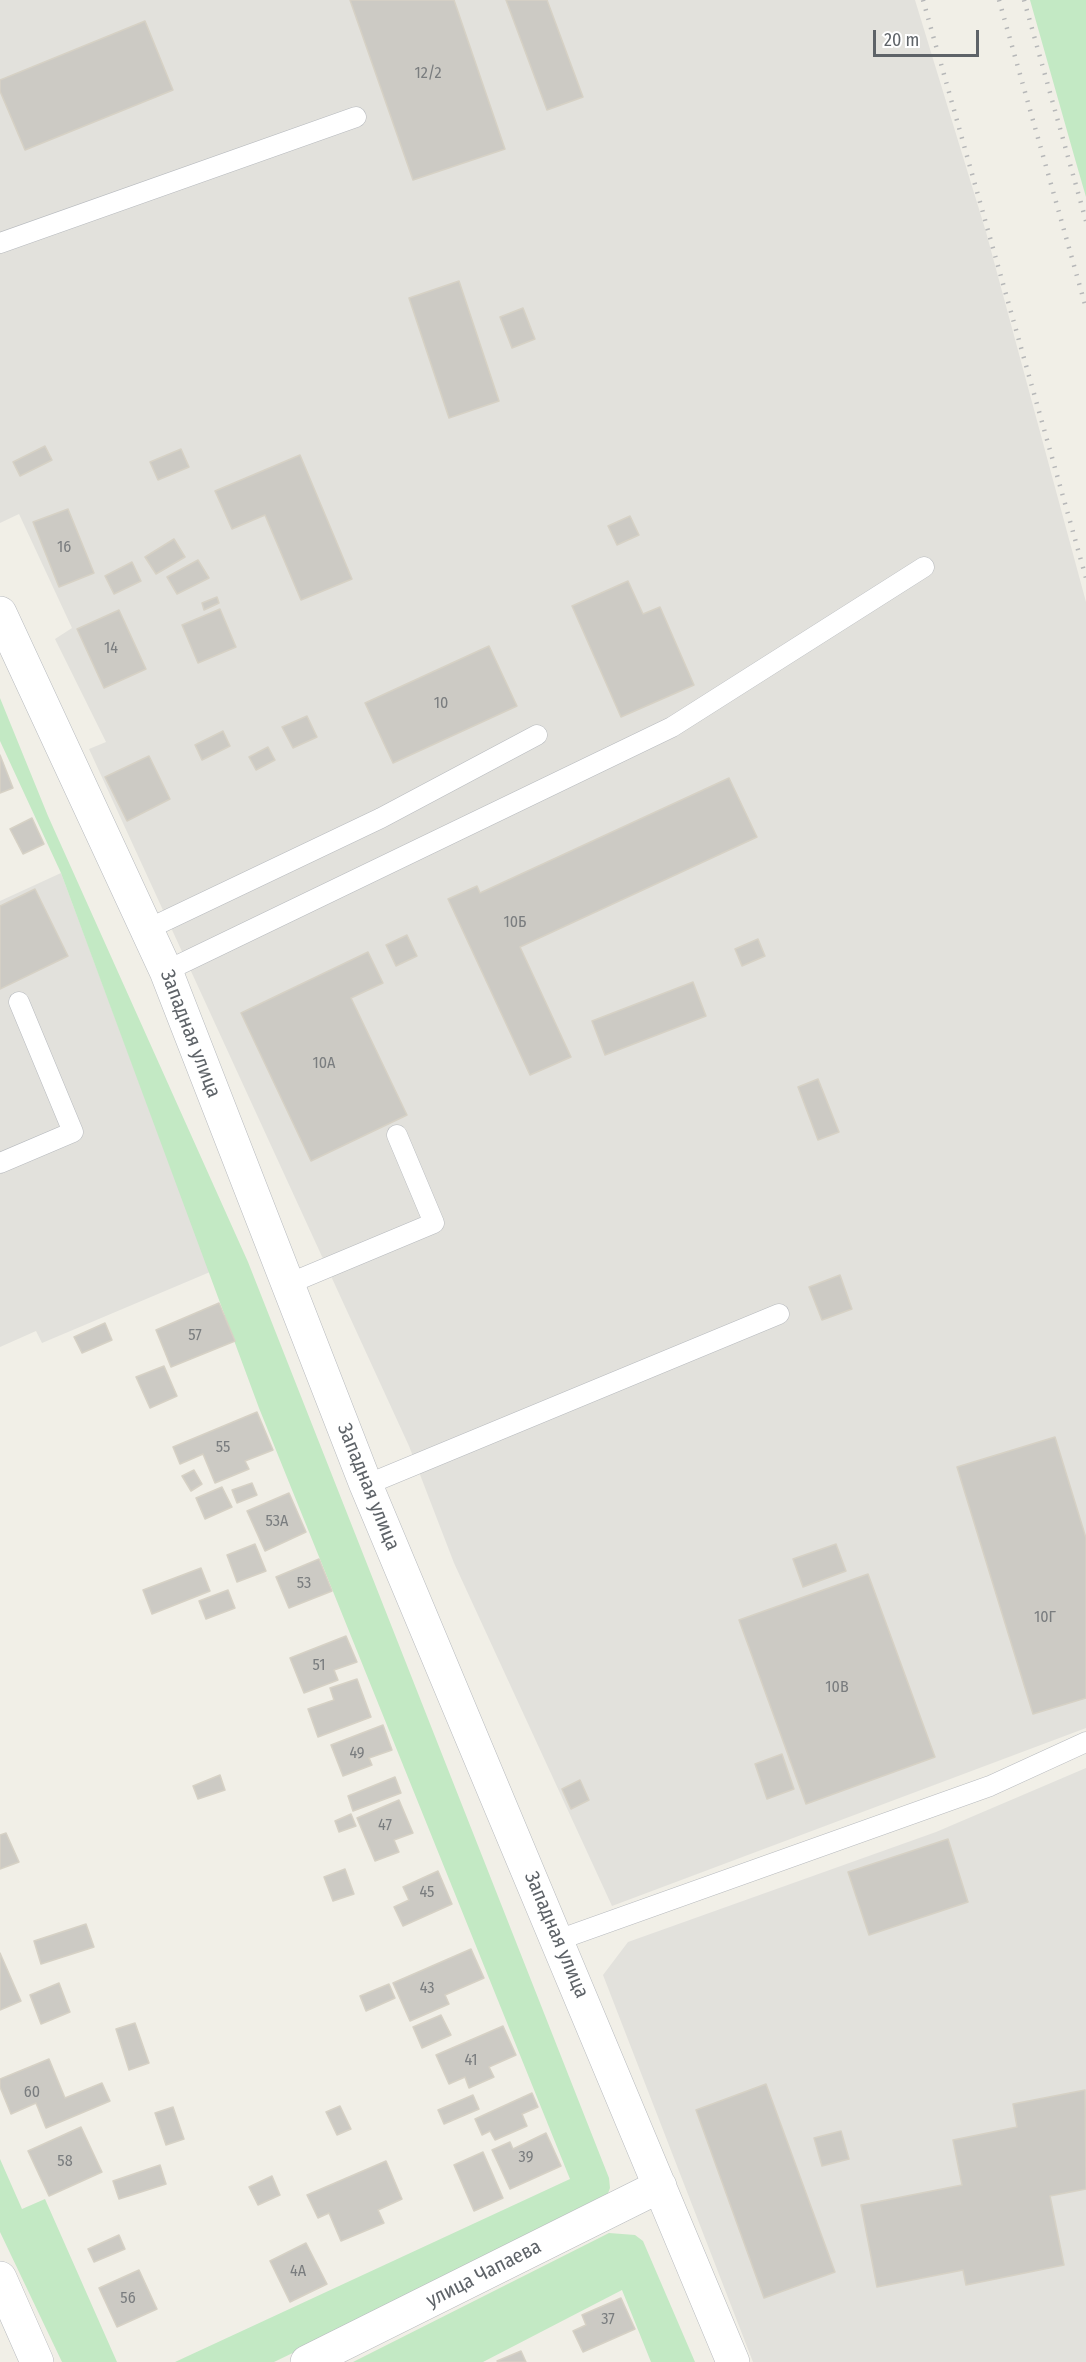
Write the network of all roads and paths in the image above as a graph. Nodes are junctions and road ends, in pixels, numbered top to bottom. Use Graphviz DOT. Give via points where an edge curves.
graph roads {
  1 [pos="356,117"];
  2 [pos="0,243"];
  3 [pos="924,567"];
  4 [pos="0,613"];
  5 [pos="537,735"];
  6 [pos="148,929"];
  7 [pos="166,971"];
  8 [pos="19,1002"];
  9 [pos="397,1135"];
  10 [pos="0,1163"];
  11 [pos="288,1284"];
  12 [pos="779,1314"];
  13 [pos="366,1485"];
  14 [pos="1086,1743"];
  15 [pos="558,1940"];
  16 [pos="660,2186"];
  17 [pos="0,2278"];
  18 [pos="37,2362"];
  19 [pos="307,2362"];
  20 [pos="734,2362"];
  1 -- 2 [label="lane"];
  3 -- 7 [label="lane" via="672,727"];
  4 -- 6 [label="street, Западная улица"];
  5 -- 6 [label="lane" via="381,818"];
  6 -- 7 [label="street, Западная улица"];
  7 -- 11 [label="street, Западная улица"];
  8 -- 10 [label="lane" via="73,1132"];
  9 -- 11 [label="lane" via="434,1223"];
  11 -- 13 [label="street, Западная улица"];
  12 -- 13 [label="lane"];
  13 -- 15 [label="street, Западная улица"];
  14 -- 15 [label="lane" via="990,1786"];
  15 -- 16 [label="street, Западная улица"];
  16 -- 19 [label="street, улица Чапаева"];
  16 -- 20 [label="street, Западная улица"];
  17 -- 18 [label="street"];
}
